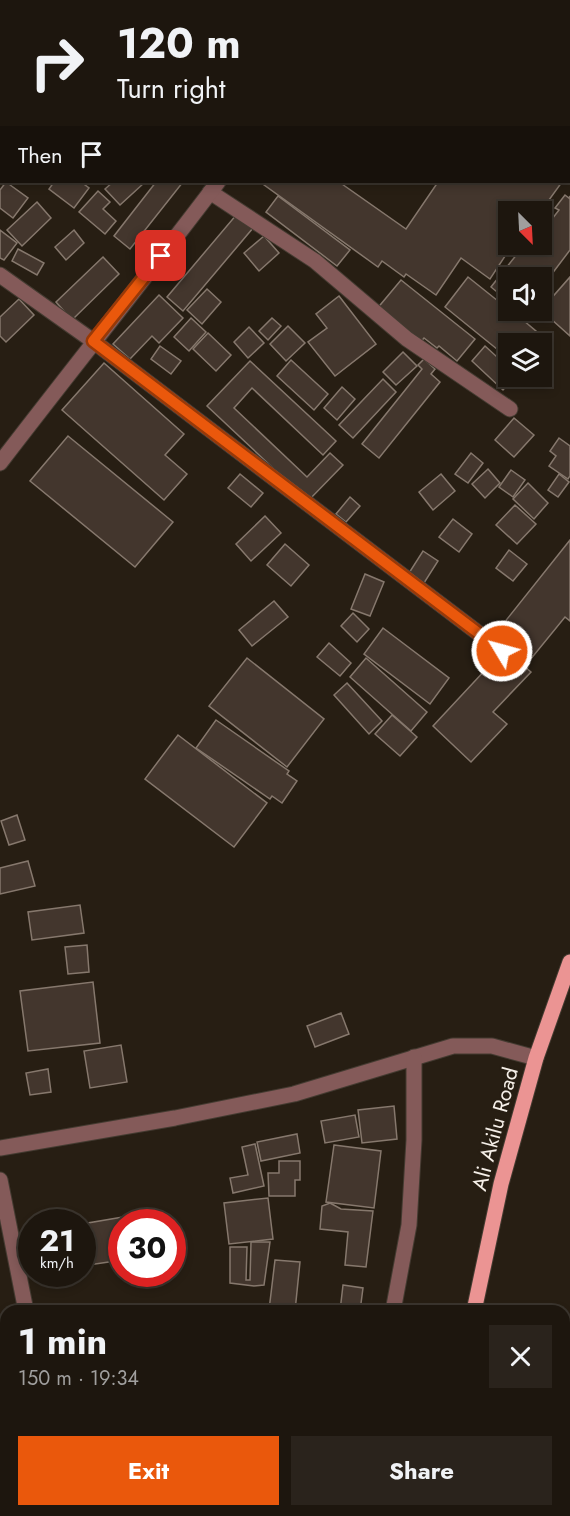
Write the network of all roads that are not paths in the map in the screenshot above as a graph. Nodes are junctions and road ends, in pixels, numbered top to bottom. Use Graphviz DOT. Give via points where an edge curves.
graph roads {
  1 [pos="214,187"];
  2 [pos="0,274"];
  3 [pos="93,341"];
  4 [pos="510,409"];
  5 [pos="0,463"];
  6 [pos="502,651"];
  7 [pos="570,962"];
  8 [pos="414,1057"];
  9 [pos="536,1058"];
  10 [pos="0,1148"];
  11 [pos="0,1180"];
  12 [pos="25,1305"];
  13 [pos="394,1305"];
  14 [pos="475,1305"];
  1 -- 3 [label="street"];
  1 -- 4 [label="street" via="315,261 406,339"];
  2 -- 3 [label="street"];
  3 -- 5 [label="street"];
  3 -- 6 [label="street"];
  7 -- 9 [label="main road, Ali Akilu Road"];
  8 -- 9 [label="street" via="453,1046 492,1046"];
  8 -- 10 [label="street" via="294,1094"];
  8 -- 13 [label="street" via="409,1225"];
  9 -- 14 [label="main road, Ali Akilu Road" via="501,1184"];
  11 -- 12 [label="street"];
}
